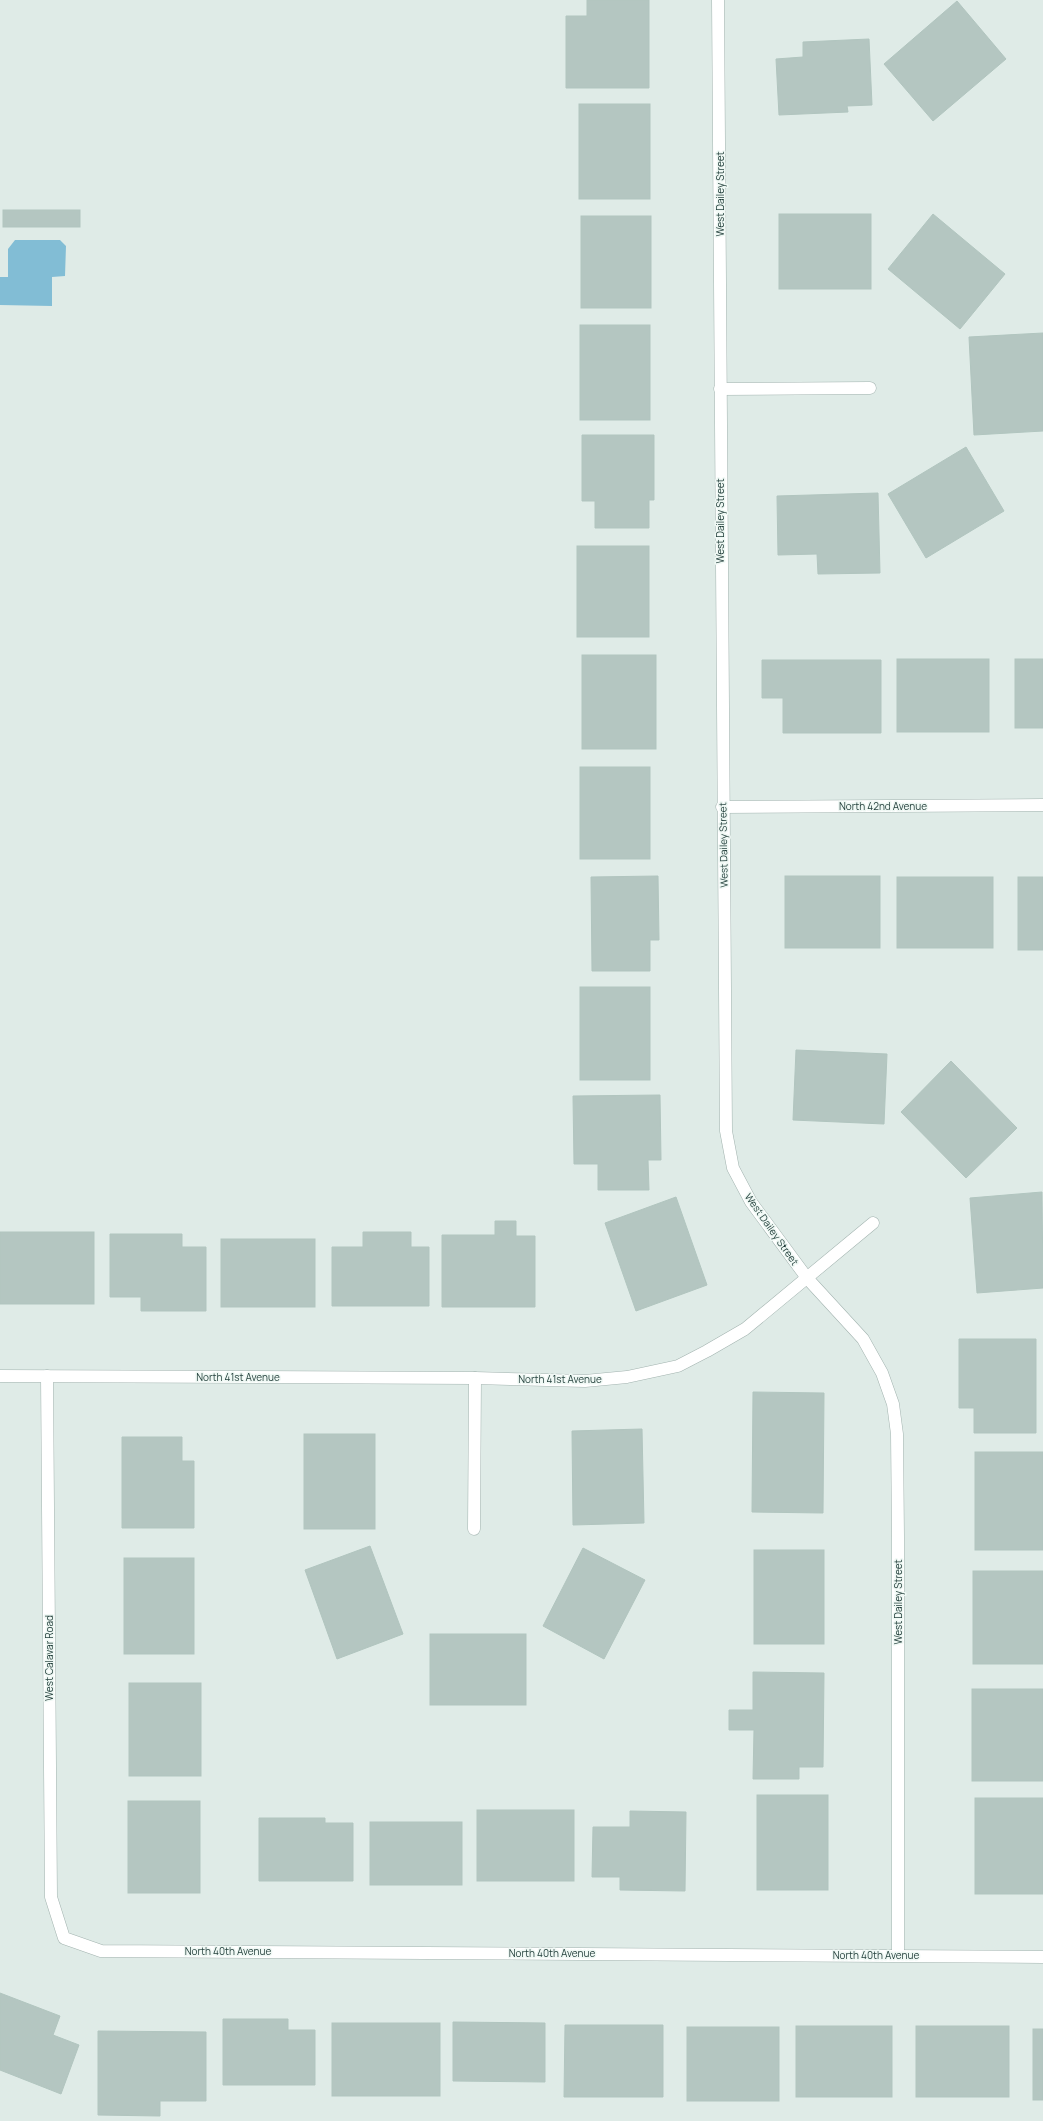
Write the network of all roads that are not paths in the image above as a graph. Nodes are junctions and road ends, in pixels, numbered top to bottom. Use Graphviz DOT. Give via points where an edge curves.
graph roads {
  1 [pos="718,0"];
  2 [pos="870,388"];
  3 [pos="720,389"];
  4 [pos="1043,805"];
  5 [pos="722,807"];
  6 [pos="873,1223"];
  7 [pos="807,1278"];
  8 [pos="0,1376"];
  9 [pos="47,1376"];
  10 [pos="475,1378"];
  11 [pos="474,1529"];
  12 [pos="64,1938"];
  13 [pos="898,1954"];
  14 [pos="1043,1957"];
  1 -- 3 [label="street, West Dailey Street"];
  2 -- 3 [label="street"];
  3 -- 5 [label="street, West Dailey Street"];
  4 -- 5 [label="street, North 42nd Avenue"];
  5 -- 7 [label="street, West Dailey Street" via="726,1131 733,1168 751,1202"];
  6 -- 7 [label="street"];
  7 -- 10 [label="street, North 41st Avenue" via="745,1329 708,1352 678,1366 627,1377 585,1381"];
  7 -- 13 [label="street, West Dailey Street" via="863,1338 882,1373 893,1404 897,1434"];
  8 -- 9 [label="street, North 41st Avenue"];
  9 -- 10 [label="street, North 41st Avenue"];
  9 -- 12 [label="street, West Calavar Road" via="51,1897"];
  10 -- 11 [label="street"];
  12 -- 13 [label="street, North 40th Avenue" via="101,1951"];
  13 -- 14 [label="street, North 40th Avenue"];
}
